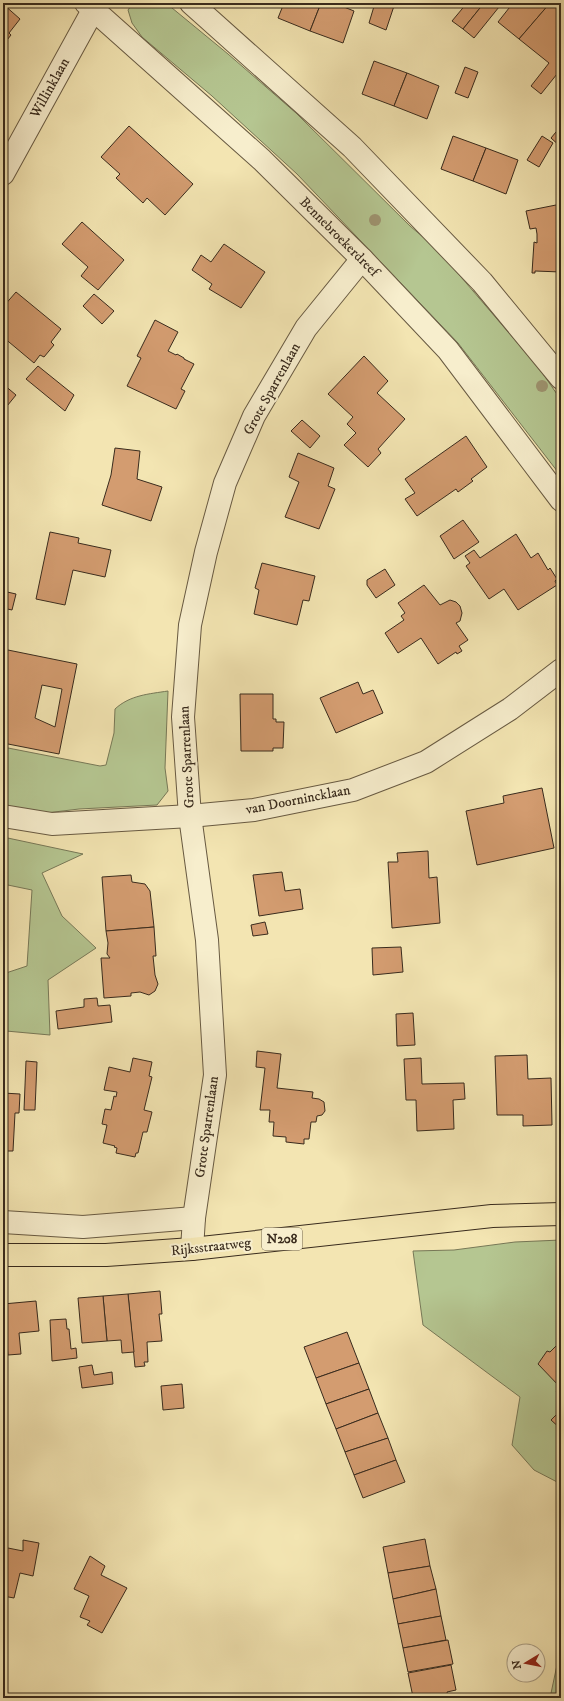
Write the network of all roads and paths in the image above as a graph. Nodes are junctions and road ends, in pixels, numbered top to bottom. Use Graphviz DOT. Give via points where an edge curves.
graph roads {
  1 [pos="191,3"];
  2 [pos="92,5"];
  3 [pos="3,174"];
  4 [pos="362,259"];
  5 [pos="561,378"];
  6 [pos="561,500"];
  7 [pos="561,670"];
  8 [pos="3,816"];
  9 [pos="190,816"];
  10 [pos="561,1214"];
  11 [pos="194,1218"];
  12 [pos="3,1222"];
  13 [pos="192,1250"];
  14 [pos="3,1255"];
  1 -- 5 [label="street" via="352,147 482,282"];
  2 -- 3 [label="street, Willinklaan"];
  2 -- 4 [label="street, Bennebroekerdreef" via="262,160"];
  4 -- 6 [label="street, Bennebroekerdreef" via="448,350"];
  4 -- 9 [label="street, Grote Sparrenlaan" via="306,328 254,416 225,483 190,625 182,717"];
  7 -- 9 [label="street, van Doornincklaan" via="510,709 426,762 353,790 254,810"];
  8 -- 9 [label="street, van Doornincklaan" via="52,824"];
  9 -- 11 [label="street, Grote Sparrenlaan" via="207,940 215,1076"];
  10 -- 13 [label="main road, Rijksstraatweg / N208" via="492,1216"];
  11 -- 12 [label="street" via="83,1227"];
  11 -- 13 [label="street, Grote Sparrenlaan"];
  13 -- 14 [label="main road, Rijksstraatweg / N208" via="106,1255"];
}
